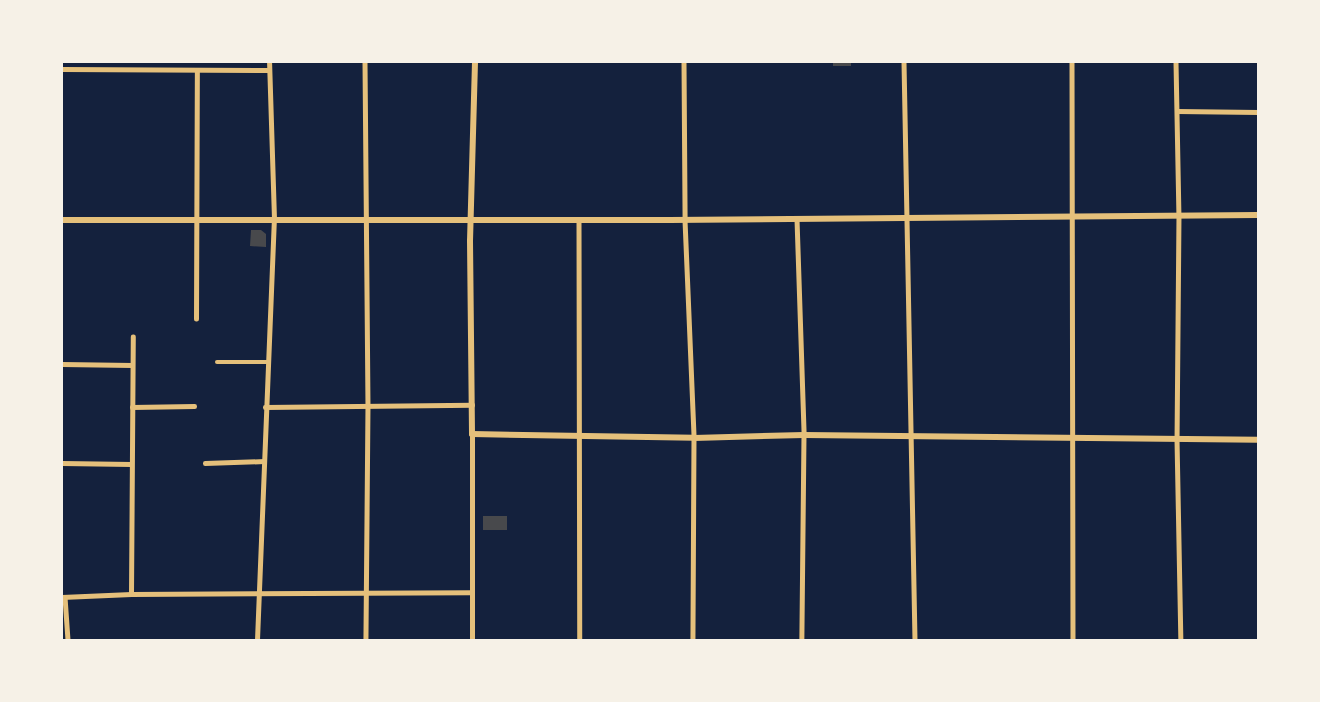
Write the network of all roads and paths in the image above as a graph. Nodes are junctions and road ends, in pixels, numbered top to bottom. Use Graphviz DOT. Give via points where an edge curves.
graph roads {
  1 [pos="269,62"];
  2 [pos="365,62"];
  3 [pos="475,62"];
  4 [pos="684,62"];
  5 [pos="904,62"];
  6 [pos="1071,62"];
  7 [pos="1176,62"];
  8 [pos="62,69"];
  9 [pos="197,70"];
  10 [pos="269,70"];
  11 [pos="1177,111"];
  12 [pos="1258,111"];
  13 [pos="1179,215"];
  14 [pos="1258,215"];
  15 [pos="906,216"];
  16 [pos="1070,216"];
  17 [pos="471,218"];
  18 [pos="195,219"];
  19 [pos="273,219"];
  20 [pos="366,219"];
  21 [pos="579,219"];
  22 [pos="686,219"];
  23 [pos="797,219"];
  24 [pos="62,220"];
  25 [pos="196,319"];
  26 [pos="134,337"];
  27 [pos="217,362"];
  28 [pos="267,362"];
  29 [pos="62,364"];
  30 [pos="132,365"];
  31 [pos="368,405"];
  32 [pos="472,405"];
  33 [pos="194,406"];
  34 [pos="132,407"];
  35 [pos="266,407"];
  36 [pos="472,434"];
  37 [pos="578,435"];
  38 [pos="804,435"];
  39 [pos="912,436"];
  40 [pos="694,438"];
  41 [pos="1073,439"];
  42 [pos="1177,440"];
  43 [pos="1258,440"];
  44 [pos="264,461"];
  45 [pos="62,463"];
  46 [pos="205,463"];
  47 [pos="131,464"];
  48 [pos="257,592"];
  49 [pos="471,592"];
  50 [pos="366,593"];
  51 [pos="131,594"];
  52 [pos="63,597"];
  53 [pos="68,640"];
  54 [pos="257,640"];
  55 [pos="366,640"];
  56 [pos="472,640"];
  57 [pos="580,640"];
  58 [pos="693,640"];
  59 [pos="802,640"];
  60 [pos="915,640"];
  61 [pos="1073,640"];
  62 [pos="1181,640"];
  1 -- 10 [label="street"];
  2 -- 20 [label="street"];
  3 -- 17 [label="street"];
  4 -- 22 [label="street"];
  5 -- 15 [label="street"];
  6 -- 16 [label="street"];
  7 -- 11 [label="street"];
  8 -- 9 [label="street"];
  9 -- 10 [label="street"];
  9 -- 18 [label="street"];
  10 -- 19 [label="street"];
  11 -- 12 [label="street"];
  11 -- 13 [label="street"];
  13 -- 14 [label="street"];
  13 -- 16 [label="street"];
  13 -- 42 [label="street"];
  15 -- 16 [label="street"];
  15 -- 23 [label="street"];
  15 -- 39 [label="street"];
  16 -- 41 [label="street"];
  17 -- 20 [label="street"];
  17 -- 21 [label="street"];
  17 -- 32 [label="street"];
  18 -- 19 [label="street"];
  18 -- 24 [label="street"];
  18 -- 25 [label="street"];
  19 -- 20 [label="street"];
  19 -- 28 [label="street"];
  20 -- 31 [label="street"];
  21 -- 22 [label="street"];
  21 -- 37 [label="street"];
  22 -- 23 [label="street"];
  22 -- 40 [label="street"];
  23 -- 38 [label="street"];
  26 -- 30 [label="street"];
  27 -- 28 [label="street"];
  28 -- 35 [label="street"];
  29 -- 30 [label="street"];
  30 -- 34 [label="street"];
  31 -- 32 [label="street"];
  31 -- 35 [label="street"];
  31 -- 50 [label="street"];
  32 -- 36 [label="street"];
  33 -- 34 [label="street"];
  34 -- 47 [label="street"];
  35 -- 44 [label="street"];
  36 -- 37 [label="street"];
  36 -- 49 [label="street"];
  37 -- 40 [label="street"];
  37 -- 57 [label="street"];
  38 -- 39 [label="street"];
  38 -- 40 [label="street"];
  38 -- 59 [label="street"];
  39 -- 41 [label="street"];
  39 -- 60 [label="street"];
  40 -- 58 [label="street"];
  41 -- 42 [label="street"];
  41 -- 61 [label="street"];
  42 -- 43 [label="street"];
  42 -- 62 [label="street"];
  44 -- 46 [label="street"];
  44 -- 48 [label="street"];
  45 -- 47 [label="street"];
  47 -- 51 [label="street"];
  48 -- 50 [label="street"];
  48 -- 51 [label="street"];
  48 -- 54 [label="street"];
  49 -- 50 [label="street"];
  49 -- 56 [label="street"];
  50 -- 55 [label="street"];
  51 -- 52 [label="street"];
  52 -- 53 [label="street"];
}
